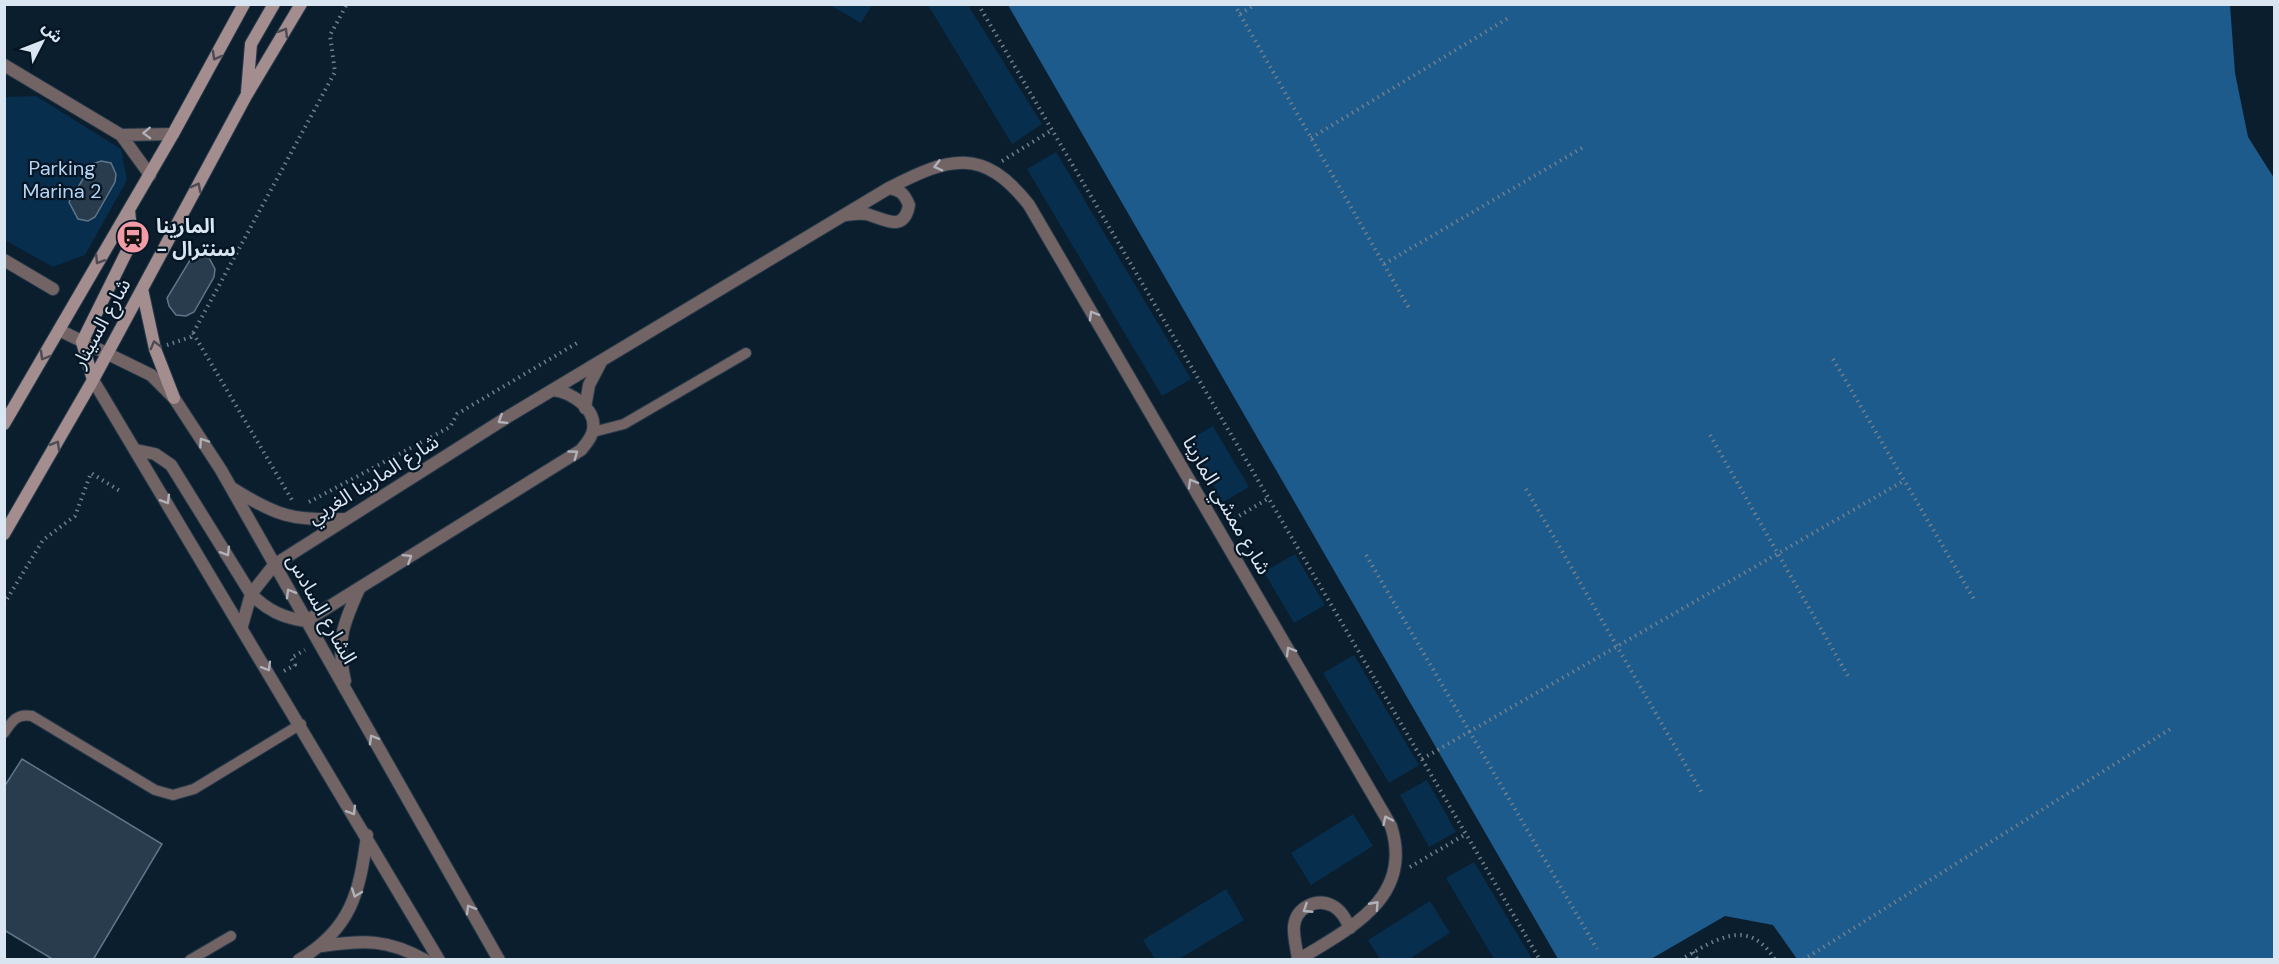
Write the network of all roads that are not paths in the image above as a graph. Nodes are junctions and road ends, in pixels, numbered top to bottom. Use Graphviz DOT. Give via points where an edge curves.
graph roads {
  1 [pos="244,4"];
  2 [pos="274,4"];
  3 [pos="301,4"];
  4 [pos="4,65"];
  5 [pos="246,96"];
  6 [pos="173,134"];
  7 [pos="121,135"];
  8 [pos="992,168"];
  9 [pos="150,175"];
  10 [pos="889,188"];
  11 [pos="129,210"];
  12 [pos="841,215"];
  13 [pos="4,261"];
  14 [pos="142,289"];
  15 [pos="52,290"];
  16 [pos="59,330"];
  17 [pos="82,342"];
  18 [pos="106,353"];
  19 [pos="746,354"];
  20 [pos="602,361"];
  21 [pos="93,380"];
  22 [pos="553,390"];
  23 [pos="174,398"];
  24 [pos="585,408"];
  25 [pos="4,424"];
  26 [pos="593,432"];
  27 [pos="136,450"];
  28 [pos="230,486"];
  29 [pos="346,519"];
  30 [pos="4,534"];
  31 [pos="274,565"];
  32 [pos="359,589"];
  33 [pos="250,594"];
  34 [pos="306,621"];
  35 [pos="242,626"];
  36 [pos="347,694"];
  37 [pos="301,724"];
  38 [pos="4,734"];
  39 [pos="367,836"];
  40 [pos="1350,928"];
  41 [pos="231,936"];
  42 [pos="322,946"];
  43 [pos="190,960"];
  44 [pos="299,960"];
  45 [pos="425,960"];
  46 [pos="439,960"];
  47 [pos="499,960"];
  48 [pos="1298,960"];
  1 -- 6 [label="street, شارع السينار, one-way"];
  2 -- 5 [label="street" via="251,44"];
  5 -- 3 [label="street, شارع السينار, one-way"];
  4 -- 7 [label="street"];
  14 -- 5 [label="street, شارع السينار, one-way"];
  6 -- 7 [label="street, one-way"];
  6 -- 9 [label="street, شارع السينار"];
  7 -- 9 [label="street"];
  8 -- 10 [label="street, شارع المارينا الغربي, one-way" via="963,162 943,164"];
  40 -- 8 [label="street, شارع ممشي المارينا, one-way" via="1372,910 1393,877 1396,844 1379,803 1029,206 1012,183"];
  9 -- 11 [label="street, شارع السينار"];
  10 -- 12 [label="street, شارع المارينا الغربي"];
  10 -- 12 [label="street" via="899,190 909,204 907,213 897,222 860,213"];
  11 -- 16 [label="street, شارع السينار, one-way"];
  11 -- 17 [label="street" via="132,241"];
  12 -- 20 [label="street, شارع المارينا الغربي"];
  13 -- 15 [label="street"];
  14 -- 18 [label="street, شارع السينار"];
  23 -- 14 [label="street, one-way" via="155,349"];
  16 -- 17 [label="street, الشارع السادس"];
  16 -- 25 [label="street, شارع السينار, one-way"];
  17 -- 18 [label="street, الشارع السادس"];
  17 -- 21 [label="street"];
  18 -- 21 [label="street, شارع السينار"];
  18 -- 23 [label="street, الشارع السادس" via="151,375"];
  19 -- 26 [label="lane" via="624,424"];
  20 -- 22 [label="street, شارع المارينا الغربي"];
  20 -- 24 [label="street" via="589,385"];
  21 -- 27 [label="street"];
  30 -- 21 [label="street, شارع السينار, one-way"];
  22 -- 24 [label="street" via="574,396"];
  22 -- 29 [label="street, شارع المارينا الغربي, one-way"];
  28 -- 23 [label="street, الشارع السادس, one-way"];
  24 -- 26 [label="street" via="594,423"];
  32 -- 26 [label="street, one-way" via="567,460 581,450"];
  27 -- 33 [label="street, one-way" via="155,454 171,465"];
  27 -- 35 [label="street, one-way"];
  28 -- 29 [label="street" via="272,512 290,518"];
  28 -- 31 [label="street, الشارع السادس"];
  29 -- 31 [label="street, شارع المارينا الغربي"];
  31 -- 33 [label="street, شارع المارينا الغربي"];
  34 -- 31 [label="street, الشارع السادس, one-way"];
  32 -- 34 [label="street"];
  32 -- 36 [label="street" via="340,638"];
  33 -- 34 [label="street" via="281,616"];
  33 -- 35 [label="street, شارع المارينا الغربي"];
  34 -- 36 [label="street, الشارع السادس"];
  35 -- 37 [label="street, one-way"];
  47 -- 36 [label="street, الشارع السادس, one-way"];
  37 -- 38 [label="lane" via="194,789 173,795 155,790 32,716 14,718"];
  37 -- 39 [label="street, one-way"];
  39 -- 42 [label="street, one-way" via="357,893"];
  39 -- 46 [label="street"];
  40 -- 48 [label="street"];
  40 -- 48 [label="street, one-way" via="1334,906 1321,902 1306,907 1294,926"];
  41 -- 43 [label="lane"];
  42 -- 44 [label="street"];
  42 -- 45 [label="street" via="365,940 382,942"];
}
